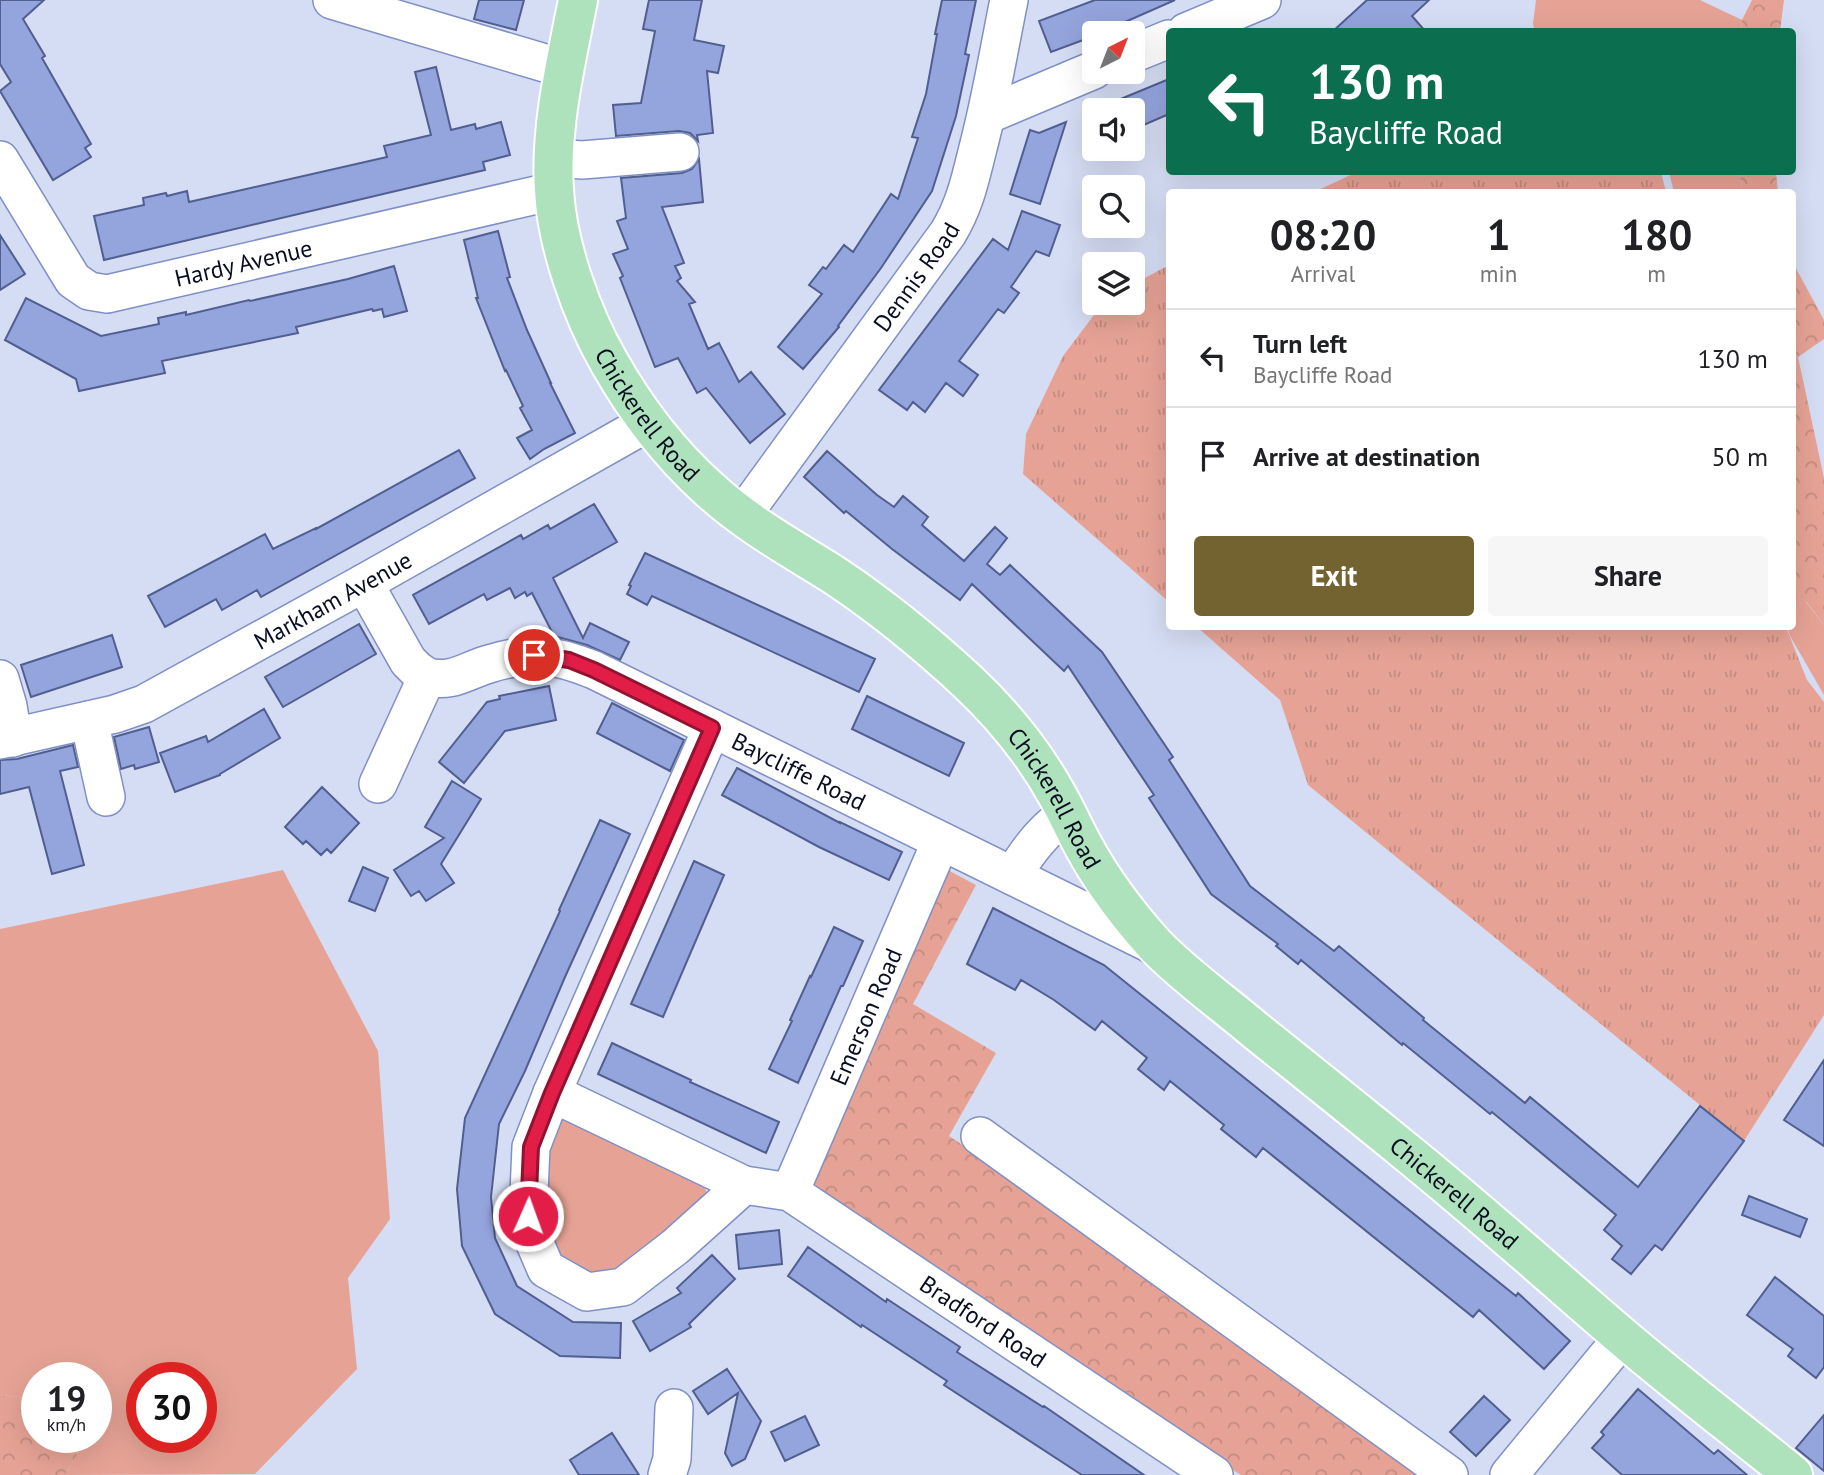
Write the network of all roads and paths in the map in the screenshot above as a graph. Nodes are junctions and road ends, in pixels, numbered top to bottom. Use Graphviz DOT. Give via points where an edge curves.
graph roads {
  1 [pos="332,0"];
  2 [pos="578,0"];
  3 [pos="1009,0"];
  4 [pos="1262,0"];
  5 [pos="1196,28"];
  6 [pos="1166,40"];
  7 [pos="1145,49"];
  8 [pos="565,69"];
  9 [pos="1082,75"];
  10 [pos="987,115"];
  11 [pos="680,152"];
  12 [pos="0,160"];
  13 [pos="554,175"];
  14 [pos="649,422"];
  15 [pos="742,516"];
  16 [pos="364,583"];
  17 [pos="427,677"];
  18 [pos="0,679"];
  19 [pos="89,720"];
  20 [pos="712,728"];
  21 [pos="6,739"];
  22 [pos="378,784"];
  23 [pos="106,797"];
  24 [pos="1067,814"];
  25 [pos="941,841"];
  26 [pos="1013,876"];
  27 [pos="1158,947"];
  28 [pos="552,1093"];
  29 [pos="980,1136"];
  30 [pos="744,1185"];
  31 [pos="790,1192"];
  32 [pos="1623,1337"];
  33 [pos="674,1408"];
  34 [pos="1514,1474"];
  35 [pos="667,1475"];
  36 [pos="1214,1475"];
  37 [pos="1449,1475"];
  38 [pos="1793,1475"];
  1 -- 8 [label="street"];
  2 -- 8 [label="main road, Chickerell Road"];
  3 -- 10 [label="street, Dennis Road"];
  4 -- 5 [label="street"];
  6 -- 7 [label="street"];
  8 -- 13 [label="main road, Chickerell Road" via="555,130"];
  9 -- 10 [label="street"];
  10 -- 15 [label="street, Dennis Road" via="966,198 952,226"];
  11 -- 13 [label="street, Hardy Avenue" via="582,160"];
  12 -- 13 [label="street, Hardy Avenue" via="73,280 107,294"];
  13 -- 14 [label="main road, Chickerell Road" via="559,227 588,319 608,361"];
  14 -- 15 [label="main road, Chickerell Road" via="708,488"];
  14 -- 16 [label="street, Markham Avenue"];
  15 -- 24 [label="main road, Chickerell Road" via="871,601 972,685 1044,773"];
  16 -- 17 [label="street" via="408,661"];
  16 -- 19 [label="street, Markham Avenue" via="144,704"];
  17 -- 20 [label="street, Baycliffe Road" via="446,680 502,660 550,656 594,670"];
  17 -- 22 [label="street"];
  18 -- 21 [label="street" via="8,706"];
  19 -- 21 [label="street, Markham Avenue"];
  19 -- 23 [label="street"];
  20 -- 25 [label="street, Baycliffe Road"];
  20 -- 28 [label="street"];
  24 -- 26 [label="street" via="1051,825"];
  24 -- 27 [label="main road, Chickerell Road" via="1111,891"];
  25 -- 26 [label="street, Baycliffe Road"];
  25 -- 31 [label="street, Emerson Road"];
  26 -- 27 [label="street, Baycliffe Road"];
  27 -- 32 [label="main road, Chickerell Road"];
  28 -- 30 [label="street, Bradford Road"];
  28 -- 30 [label="street" via="531,1147 528,1216 546,1269 587,1292 623,1287"];
  29 -- 37 [label="street"];
  30 -- 31 [label="street, Bradford Road"];
  31 -- 36 [label="street, Bradford Road"];
  32 -- 34 [label="street"];
  32 -- 38 [label="main road, Chickerell Road"];
  33 -- 35 [label="street"];
}
